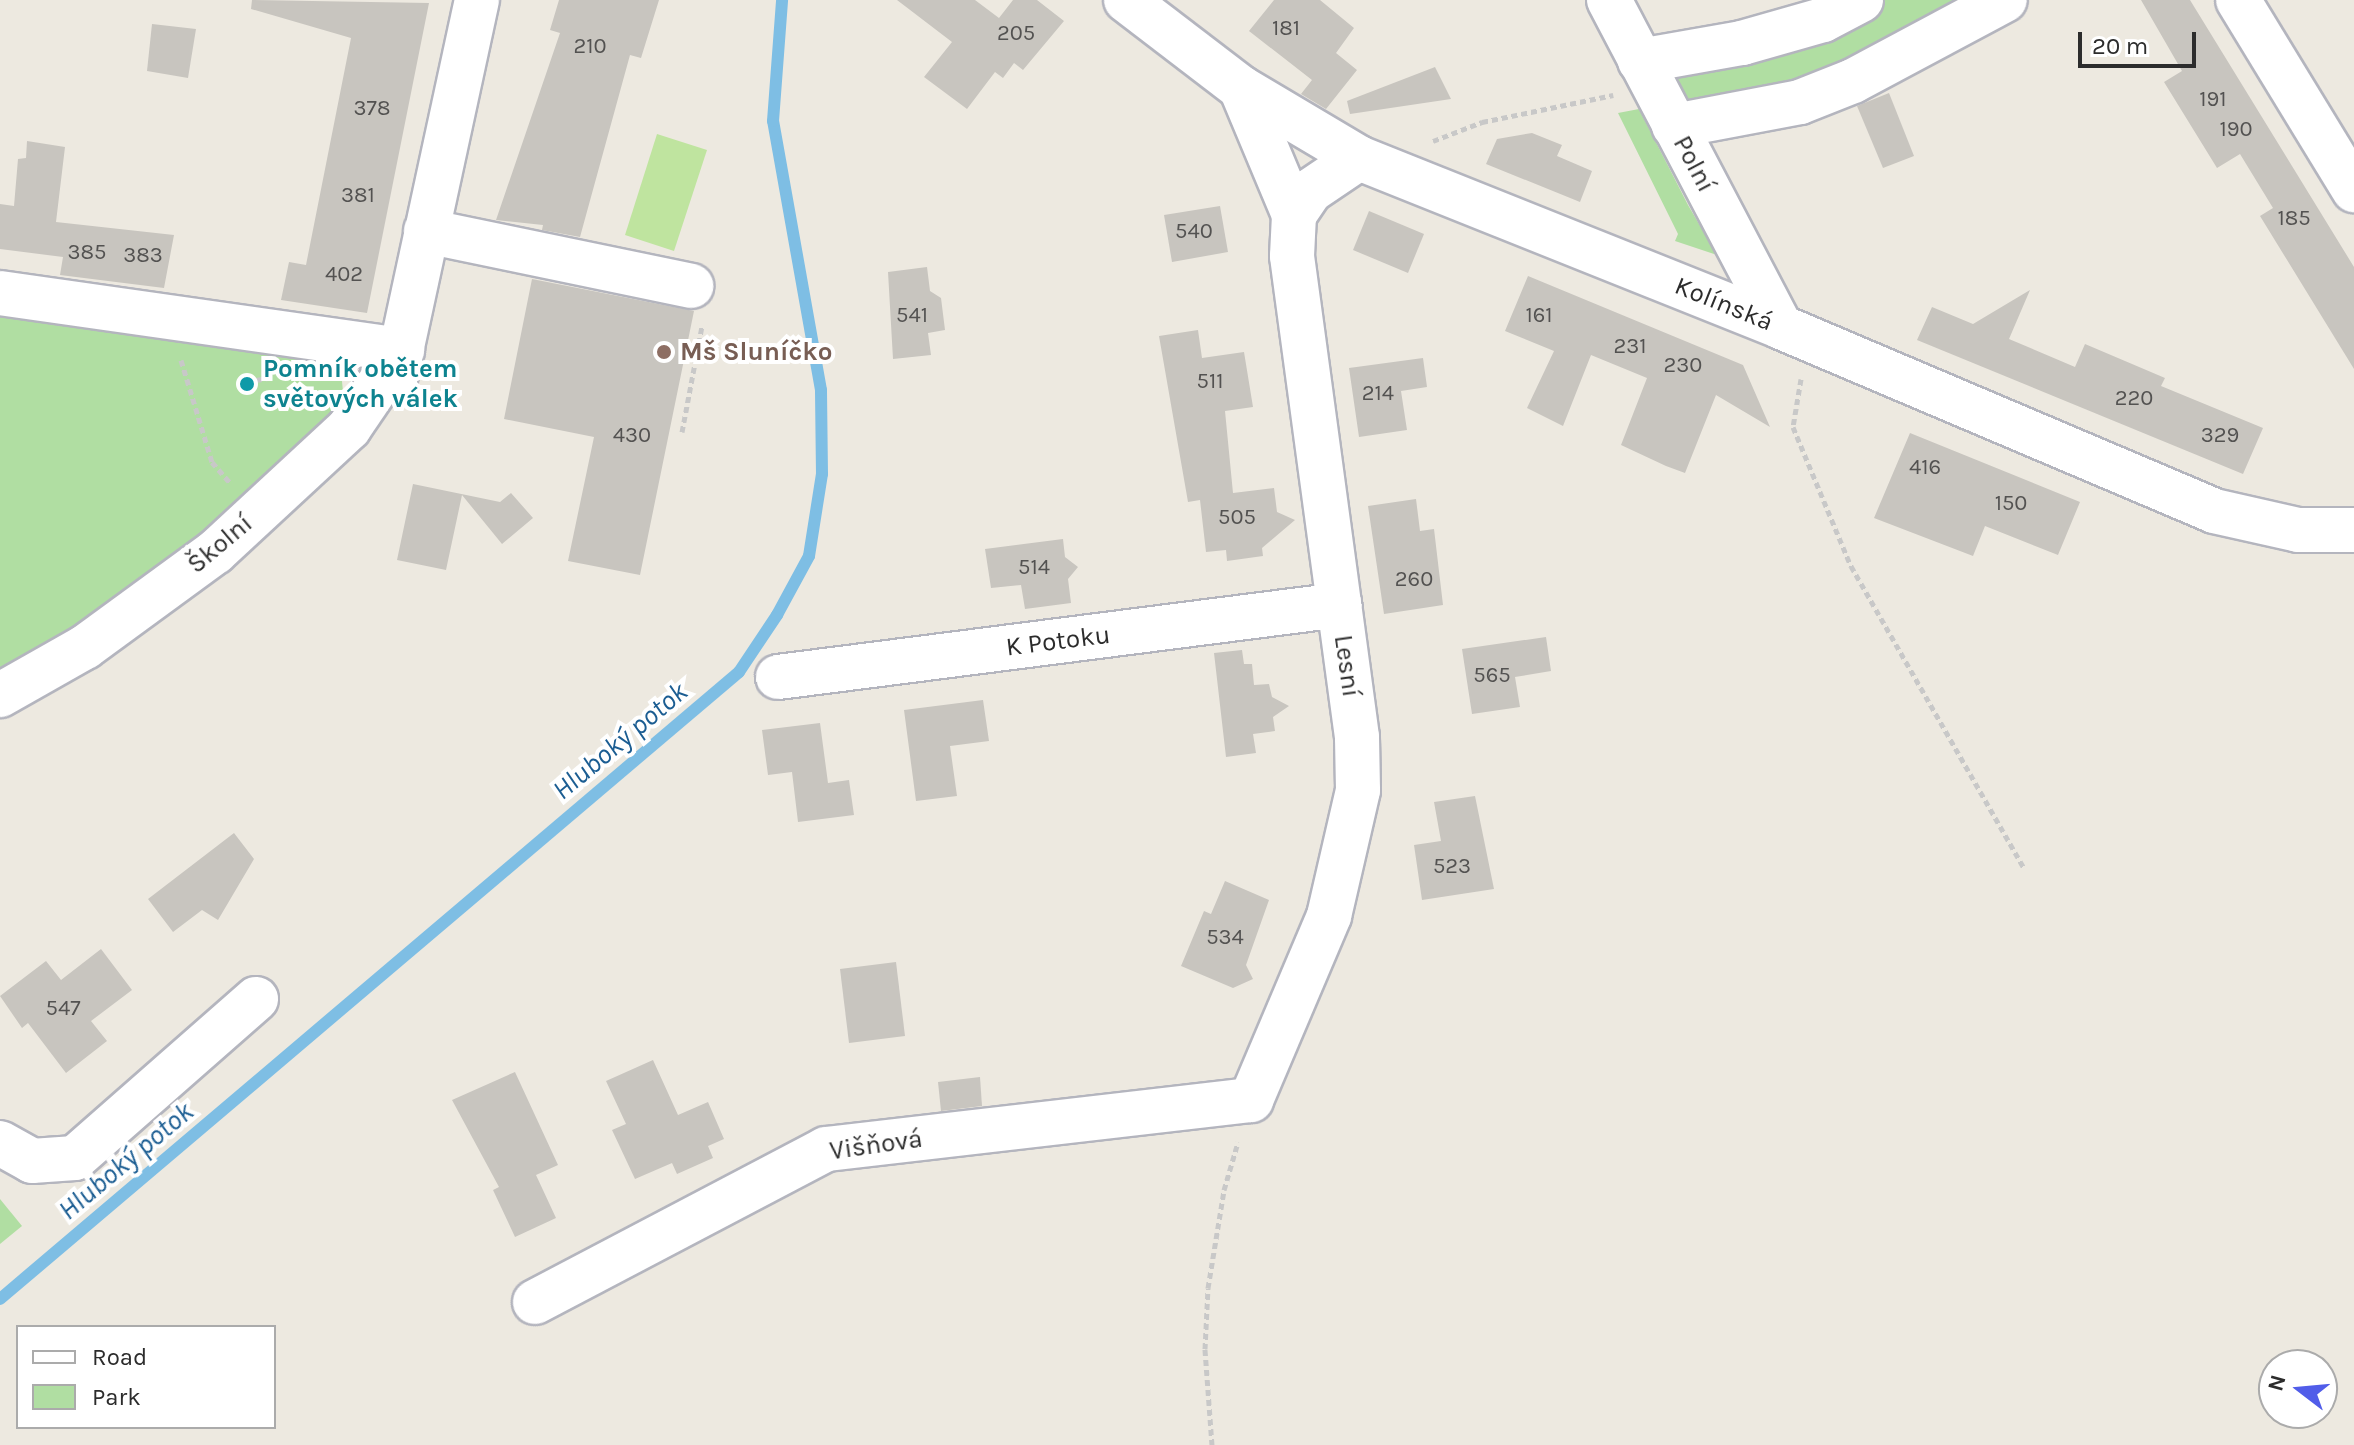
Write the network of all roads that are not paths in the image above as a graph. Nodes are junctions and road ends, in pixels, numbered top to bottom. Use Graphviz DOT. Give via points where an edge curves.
graph roads {
  1 [pos="477,0"];
  2 [pos="1126,0"];
  3 [pos="1609,0"];
  4 [pos="1861,0"];
  5 [pos="2005,0"];
  6 [pos="2238,0"];
  7 [pos="1647,74"];
  8 [pos="1241,88"];
  9 [pos="1674,126"];
  10 [pos="1359,158"];
  11 [pos="2354,190"];
  12 [pos="1294,215"];
  13 [pos="426,231"];
  14 [pos="691,286"];
  15 [pos="0,293"];
  16 [pos="1798,335"];
  17 [pos="402,350"];
  18 [pos="387,416"];
  19 [pos="2350,535"];
  20 [pos="1339,605"];
  21 [pos="778,677"];
  22 [pos="0,695"];
  23 [pos="256,999"];
  24 [pos="1251,1100"];
  25 [pos="0,1143"];
  26 [pos="535,1302"];
  1 -- 13 [label="street, Školní"];
  2 -- 8 [label="street, Kolínská"];
  3 -- 7 [label="street, Polní"];
  4 -- 7 [label="street" via="1823,20"];
  5 -- 9 [label="street" via="1853,81 1800,102"];
  6 -- 11 [label="street"];
  7 -- 9 [label="street, Polní"];
  8 -- 10 [label="street, Kolínská"];
  8 -- 12 [label="street, Lesní"];
  9 -- 16 [label="street, Polní"];
  10 -- 12 [label="street" via="1310,191"];
  10 -- 16 [label="street, Kolínská"];
  12 -- 20 [label="street, Lesní" via="1292,256"];
  13 -- 14 [label="street"];
  13 -- 17 [label="street, Školní"];
  15 -- 17 [label="street"];
  16 -- 19 [label="street, Kolínská" via="2214,511"];
  17 -- 18 [label="street, Školní"];
  17 -- 22 [label="street, Školní" via="349,428 215,552 85,647"];
  20 -- 21 [label="street, K Potoku"];
  20 -- 24 [label="street, Lesní" via="1357,737 1358,790 1329,916"];
  23 -- 25 [label="street" via="75,1158 32,1161"];
  24 -- 26 [label="street, Višňová" via="826,1149"];
}
